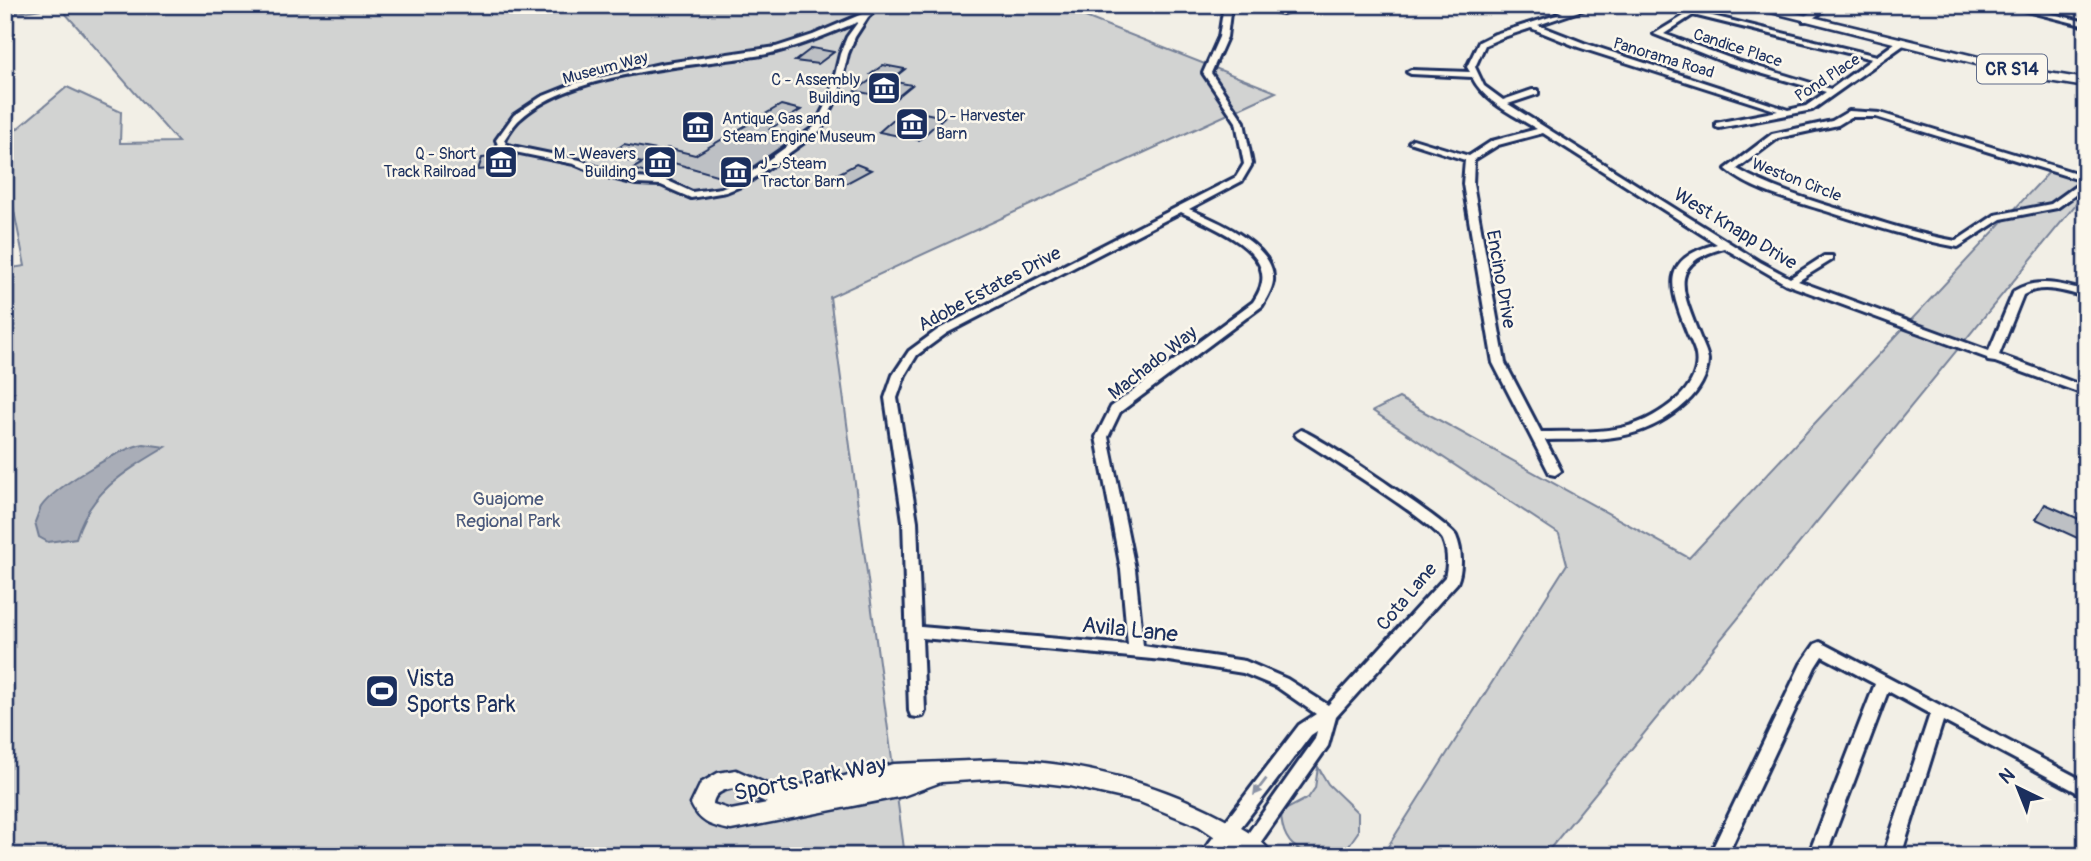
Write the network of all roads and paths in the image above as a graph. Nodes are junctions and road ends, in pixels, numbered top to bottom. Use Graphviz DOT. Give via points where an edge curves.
graph roads {
  1 [pos="878,5"];
  2 [pos="1228,5"];
  3 [pos="1250,5"];
  4 [pos="1303,5"];
  5 [pos="1549,5"];
  6 [pos="1594,5"];
  7 [pos="1748,5"];
  8 [pos="1828,5"];
  9 [pos="2006,5"];
  10 [pos="1570,13"];
  11 [pos="865,16"];
  12 [pos="1806,19"];
  13 [pos="2086,24"];
  14 [pos="1531,25"];
  15 [pos="1902,43"];
  16 [pos="1880,59"];
  17 [pos="1411,72"];
  18 [pos="1473,75"];
  19 [pos="2086,83"];
  20 [pos="1535,92"];
  21 [pos="1833,92"];
  22 [pos="1503,103"];
  23 [pos="1789,113"];
  24 [pos="1719,125"];
  25 [pos="1544,130"];
  26 [pos="1413,142"];
  27 [pos="1470,159"];
  28 [pos="2086,181"];
  29 [pos="1182,209"];
  30 [pos="1727,244"];
  31 [pos="1828,258"];
  32 [pos="1790,282"];
  33 [pos="2086,294"];
  34 [pos="1992,359"];
  35 [pos="2086,391"];
  36 [pos="1301,434"];
  37 [pos="1538,436"];
  38 [pos="1555,471"];
  39 [pos="913,632"];
  40 [pos="1136,651"];
  41 [pos="1884,683"];
  42 [pos="917,711"];
  43 [pos="1938,713"];
  44 [pos="1329,714"];
  45 [pos="941,773"];
  46 [pos="2086,790"];
  47 [pos="1226,831"];
  48 [pos="1250,852"];
  49 [pos="1208,856"];
  50 [pos="1718,856"];
  51 [pos="1817,856"];
  52 [pos="1892,856"];
  1 -- 11 [label="street, Museum Way"];
  2 -- 29 [label="street, Adobe Estates Drive" via="1223,37 1207,73 1240,122 1248,164 1239,179"];
  3 -- 4 [label="street" via="1283,11"];
  5 -- 10 [label="street"];
  6 -- 10 [label="street"];
  7 -- 12 [label="main road, CR S14"];
  8 -- 12 [label="street"];
  9 -- 13 [label="street"];
  10 -- 14 [label="street"];
  11 -- 11 [label="street, Museum Way" via="847,46 834,96 818,128 743,182 723,190 691,195 663,181 636,181 578,162 503,147 500,140 514,118 568,88 660,66 765,52"];
  12 -- 15 [label="main road, CR S14"];
  14 -- 18 [label="street" via="1482,44 1471,67"];
  14 -- 23 [label="street, Panorama Road"];
  15 -- 16 [label="street, Pond Place"];
  15 -- 19 [label="main road, CR S14"];
  16 -- 21 [label="street, Pond Place"];
  16 -- 21 [label="street, Candice Place" via="1692,13 1658,34"];
  17 -- 18 [label="street"];
  18 -- 22 [label="street, West Knapp Drive"];
  20 -- 22 [label="street"];
  21 -- 23 [label="street, Pond Place" via="1809,108"];
  22 -- 25 [label="street, West Knapp Drive"];
  23 -- 24 [label="street, Pond Place"];
  25 -- 27 [label="street" via="1495,144"];
  25 -- 30 [label="street, West Knapp Drive"];
  26 -- 27 [label="street"];
  27 -- 37 [label="street, Encino Drive" via="1468,184 1499,363"];
  28 -- 28 [label="street, Weston Circle" via="1877,115 1857,113 1835,123 1775,136 1731,169 1826,208 1930,240 1958,244 1998,217 2054,206"];
  29 -- 39 [label="street, Adobe Estates Drive" via="943,331 907,362 891,398 910,521"];
  29 -- 40 [label="street, Machado Way" via="1237,235 1262,258 1268,280 1258,304 1115,410 1102,437 1128,569"];
  30 -- 32 [label="street, West Knapp Drive"];
  30 -- 37 [label="street" via="1694,254 1676,272 1676,287 1702,356 1699,379 1687,397 1651,424 1632,430"];
  31 -- 32 [label="street"];
  32 -- 34 [label="street, West Knapp Drive"];
  33 -- 34 [label="street" via="2049,286 2022,289"];
  34 -- 35 [label="street, West Knapp Drive"];
  36 -- 44 [label="street, Cota Lane" via="1427,517 1449,536 1455,563 1452,579"];
  37 -- 38 [label="street, Encino Drive"];
  39 -- 40 [label="street, Avila Lane"];
  39 -- 42 [label="street, Adobe Estates Drive"];
  40 -- 44 [label="street, Avila Lane" via="1245,667 1282,682"];
  41 -- 43 [label="street"];
  41 -- 50 [label="street" via="1820,649"];
  41 -- 51 [label="street"];
  43 -- 46 [label="street"];
  43 -- 52 [label="street"];
  44 -- 47 [label="street, Cota Lane, one-way" via="1305,730"];
  44 -- 48 [label="street, Cota Lane" via="1322,741"];
  45 -- 45 [label="street, Sports Park Way" via="897,773 774,796 735,779 725,780 707,790 702,808 715,819 731,820 903,787"];
  45 -- 47 [label="street, Sports Park Way" via="1002,769 1074,776 1149,797"];
  47 -- 48 [label="street, Sports Park Way"];
  47 -- 49 [label="street, Cota Lane"];
}
